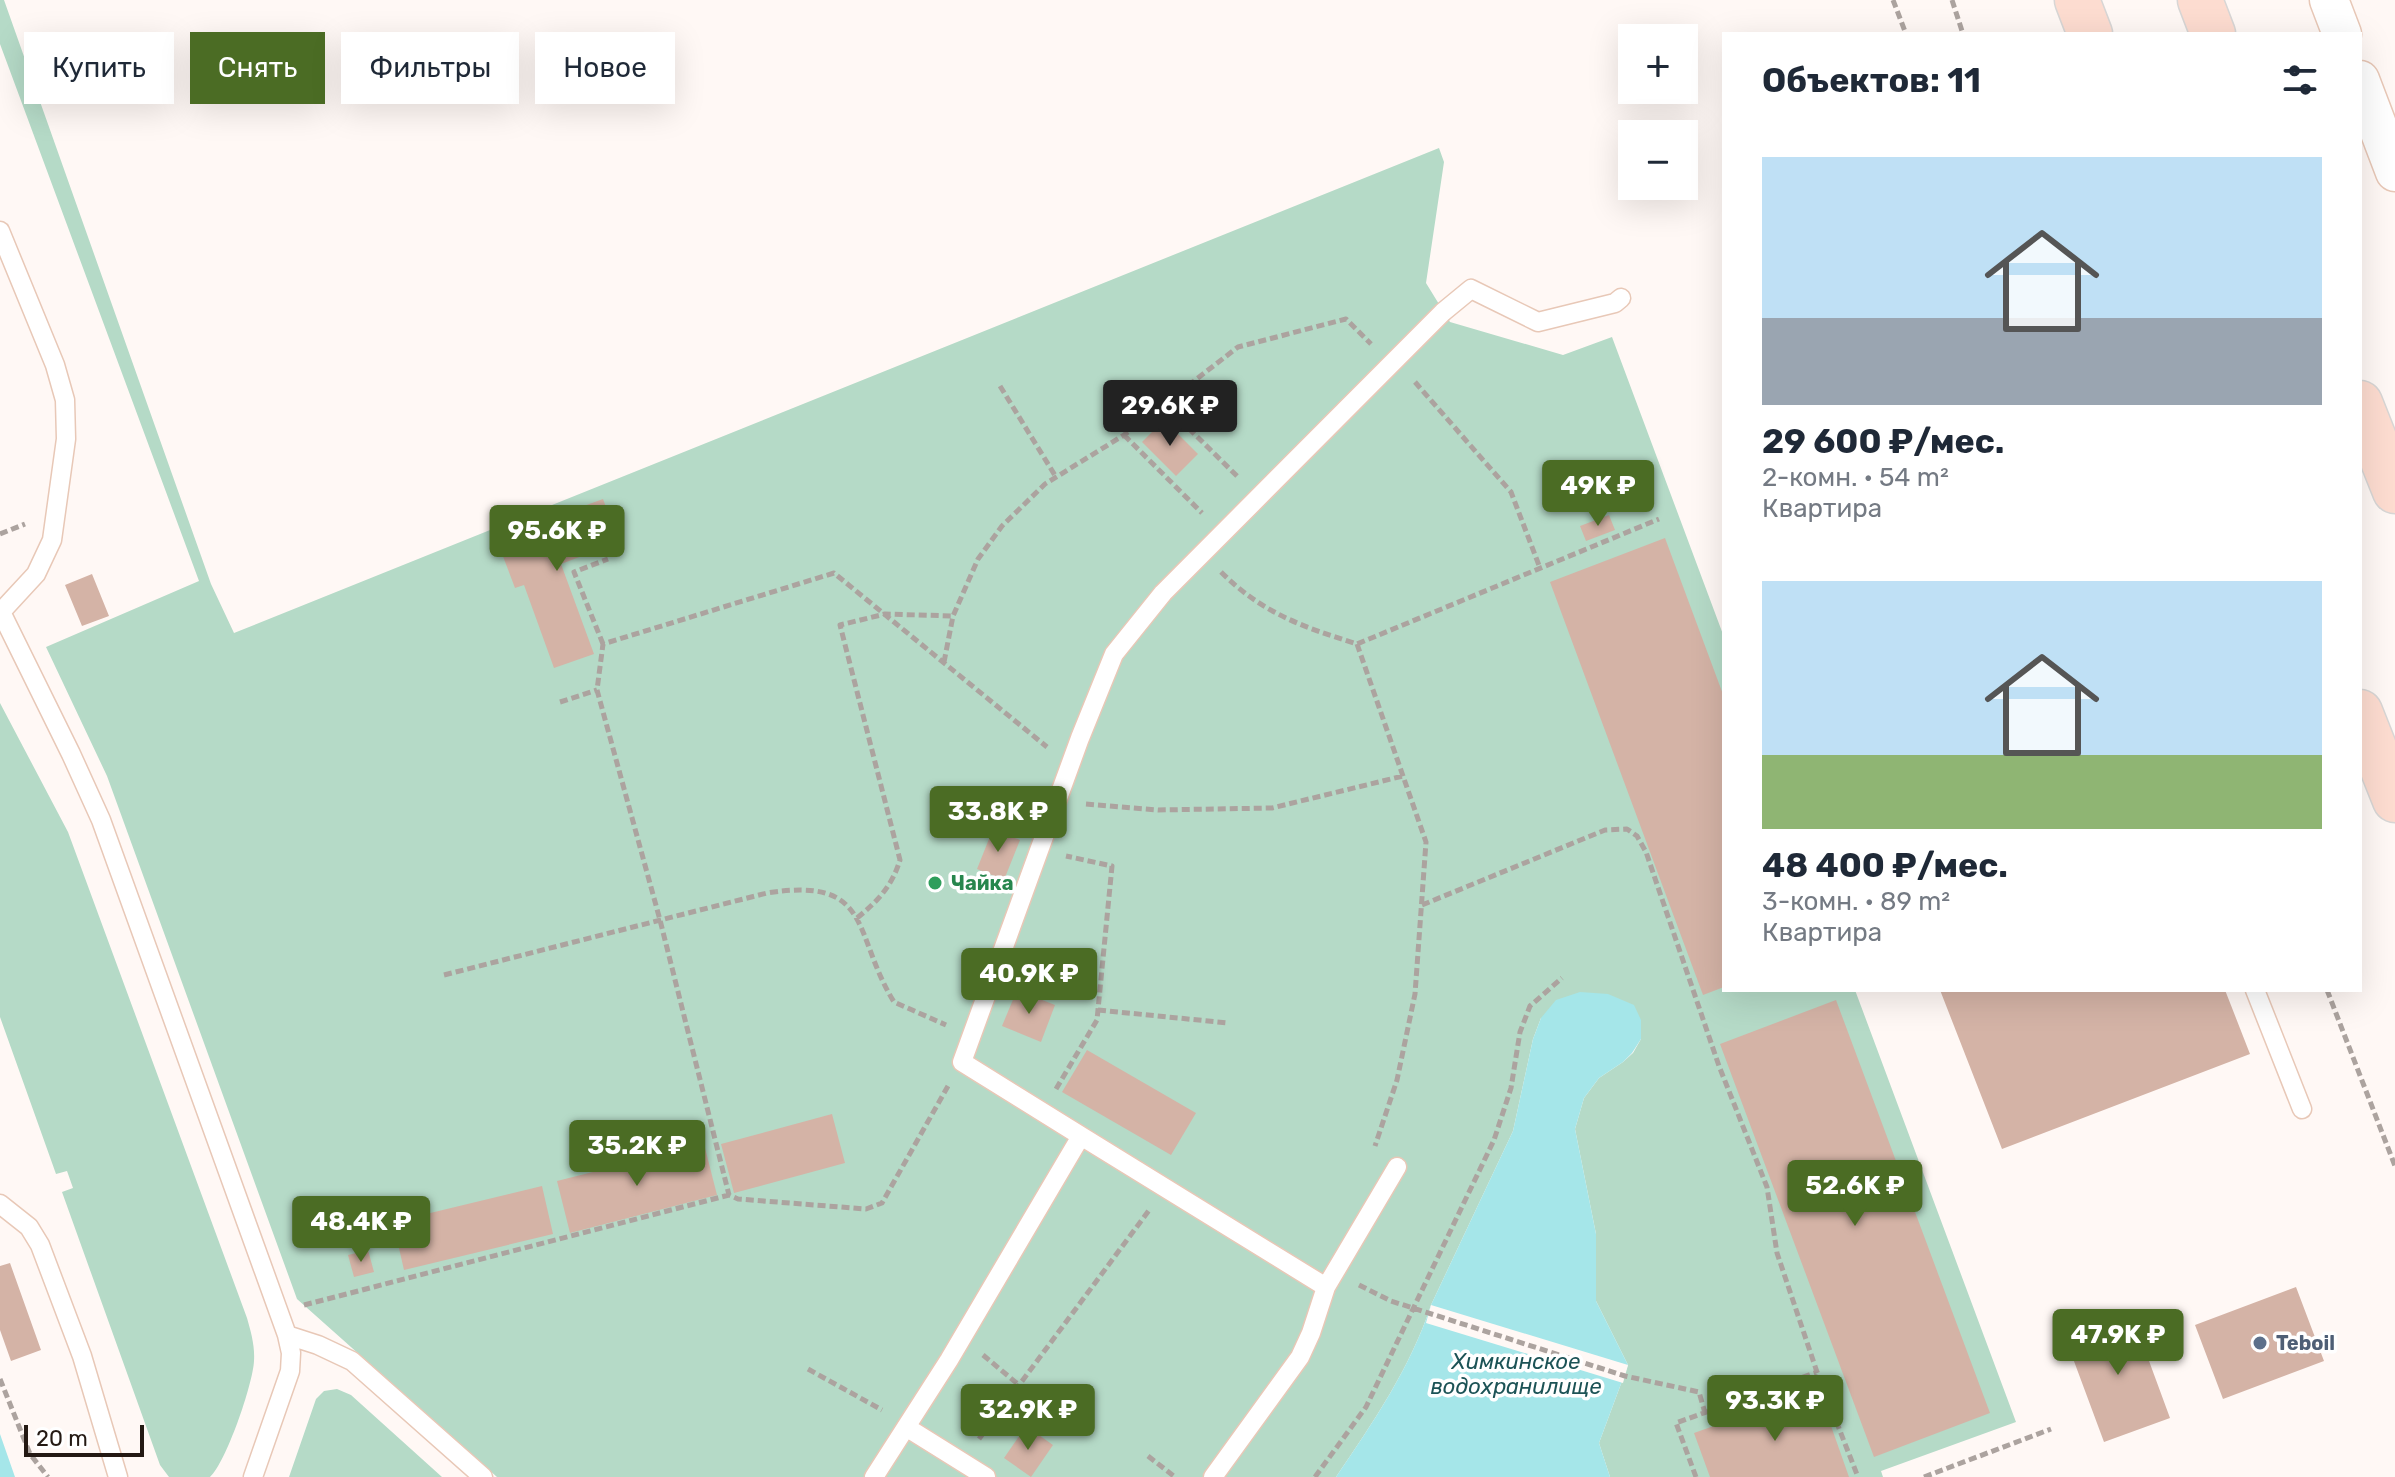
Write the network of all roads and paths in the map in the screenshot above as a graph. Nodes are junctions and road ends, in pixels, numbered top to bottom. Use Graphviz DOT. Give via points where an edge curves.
graph roads {
  1 [pos="1893,0"];
  2 [pos="1952,0"];
  3 [pos="2077,0"];
  4 [pos="2200,0"];
  5 [pos="2329,0"];
  6 [pos="1905,32"];
  7 [pos="1962,32"];
  8 [pos="2089,32"];
  9 [pos="2212,32"];
  10 [pos="2341,32"];
  11 [pos="2362,85"];
  12 [pos="2395,172"];
  13 [pos="0,231"];
  14 [pos="1621,298"];
  15 [pos="1377,349"];
  16 [pos="1405,374"];
  17 [pos="1000,386"];
  18 [pos="1163,403"];
  19 [pos="2362,408"];
  20 [pos="1124,435"];
  21 [pos="1056,477"];
  22 [pos="2395,491"];
  23 [pos="1258,497"];
  24 [pos="1659,519"];
  25 [pos="1222,533"];
  26 [pos="1203,554"];
  27 [pos="608,559"];
  28 [pos="1540,568"];
  29 [pos="1,611"];
  30 [pos="885,614"];
  31 [pos="953,616"];
  32 [pos="603,644"];
  33 [pos="1357,644"];
  34 [pos="944,662"];
  35 [pos="597,690"];
  36 [pos="560,702"];
  37 [pos="2362,717"];
  38 [pos="1070,765"];
  39 [pos="1403,776"];
  40 [pos="1059,795"];
  41 [pos="2395,800"];
  42 [pos="1057,854"];
  43 [pos="1422,905"];
  44 [pos="857,918"];
  45 [pos="660,920"];
  46 [pos="444,975"];
  47 [pos="1562,978"];
  48 [pos="2256,992"];
  49 [pos="2328,992"];
  50 [pos="1098,1010"];
  51 [pos="1228,1023"];
  52 [pos="971,1038"];
  53 [pos="962,1062"];
  54 [pos="1052,1096"];
  55 [pos="2302,1109"];
  56 [pos="1081,1136"];
  57 [pos="1373,1151"];
  58 [pos="2395,1166"];
  59 [pos="1397,1167"];
  60 [pos="1165,1188"];
  61 [pos="729,1195"];
  62 [pos="0,1204"];
  63 [pos="1326,1287"];
  64 [pos="1391,1301"];
  65 [pos="1415,1309"];
  66 [pos="278,1311"];
  67 [pos="287,1335"];
  68 [pos="808,1369"];
  69 [pos="1817,1372"];
  70 [pos="0,1379"];
  71 [pos="1705,1413"];
  72 [pos="900,1421"];
  73 [pos="2051,1429"];
  74 [pos="1148,1456"];
  75 [pos="962,1462"];
  76 [pos="48,1477"];
  77 [pos="118,1477"];
  78 [pos="253,1477"];
  79 [pos="483,1477"];
  80 [pos="874,1477"];
  81 [pos="986,1477"];
  82 [pos="1175,1477"];
  83 [pos="1213,1477"];
  84 [pos="1315,1477"];
  85 [pos="1696,1477"];
  86 [pos="1858,1477"];
  87 [pos="1924,1477"];
  1 -- 6 [label="path"];
  2 -- 7 [label="path"];
  3 -- 8 [label="main road"];
  4 -- 9 [label="main road"];
  5 -- 10 [label="street"];
  11 -- 12 [label="street"];
  13 -- 29 [label="lane" via="55,365 65,400 66,439 52,540 36,574"];
  14 -- 23 [label="lane" via="1538,322 1471,289"];
  15 -- 18 [label="path" via="1346,319 1238,347"];
  16 -- 28 [label="path" via="1511,492"];
  17 -- 21 [label="path"];
  18 -- 20 [label="path"];
  18 -- 23 [label="path"];
  19 -- 22 [label="main road"];
  20 -- 21 [label="path"];
  20 -- 25 [label="path"];
  21 -- 31 [label="path" via="1002,526 978,559"];
  23 -- 25 [label="lane"];
  24 -- 28 [label="path"];
  25 -- 26 [label="lane"];
  26 -- 33 [label="path" via="1250,597 1294,624"];
  26 -- 38 [label="lane" via="1114,654"];
  27 -- 32 [label="path" via="574,572"];
  28 -- 33 [label="path"];
  29 -- 66 [label="lane" via="101,820"];
  30 -- 31 [label="path"];
  30 -- 32 [label="path" via="834,573"];
  30 -- 34 [label="path"];
  30 -- 44 [label="path" via="840,625 900,860 880,900"];
  31 -- 34 [label="path"];
  32 -- 35 [label="path"];
  33 -- 39 [label="path"];
  34 -- 38 [label="path"];
  35 -- 36 [label="path"];
  35 -- 45 [label="path"];
  37 -- 41 [label="main road"];
  38 -- 40 [label="lane"];
  39 -- 40 [label="path" via="1272,808 1158,810 1075,804"];
  39 -- 43 [label="path" via="1426,842"];
  40 -- 52 [label="lane"];
  42 -- 50 [label="path" via="1112,866"];
  43 -- 57 [label="path" via="1415,994 1397,1080"];
  43 -- 69 [label="path" via="1605,830 1627,829 1637,836 1767,1187 1777,1253"];
  44 -- 45 [label="path" via="831,894 797,888"];
  44 -- 52 [label="path" via="894,1002"];
  45 -- 46 [label="path"];
  45 -- 61 [label="path"];
  47 -- 65 [label="path" via="1530,1006 1494,1140"];
  48 -- 55 [label="lane"];
  49 -- 58 [label="path"];
  50 -- 51 [label="path"];
  50 -- 54 [label="path"];
  52 -- 53 [label="lane"];
  53 -- 56 [label="lane"];
  53 -- 61 [label="path" via="882,1203 866,1209"];
  56 -- 60 [label="lane"];
  56 -- 72 [label="lane" via="949,1360"];
  59 -- 63 [label="lane"];
  60 -- 63 [label="lane"];
  60 -- 75 [label="path"];
  61 -- 66 [label="path"];
  62 -- 77 [label="lane" via="29,1227 40,1245 82,1356"];
  63 -- 83 [label="lane" via="1300,1357"];
  64 -- 65 [label="path"];
  65 -- 71 [label="path" via="1625,1376 1699,1392"];
  65 -- 84 [label="path" via="1366,1407"];
  66 -- 67 [label="lane"];
  67 -- 78 [label="lane" via="290,1371"];
  67 -- 79 [label="lane" via="352,1361"];
  68 -- 72 [label="path"];
  69 -- 71 [label="path"];
  69 -- 86 [label="path"];
  70 -- 76 [label="path" via="30,1454"];
  71 -- 85 [label="path" via="1676,1423"];
  72 -- 75 [label="lane"];
  72 -- 80 [label="lane"];
  73 -- 87 [label="path"];
  74 -- 82 [label="path"];
  75 -- 81 [label="lane"];
}
